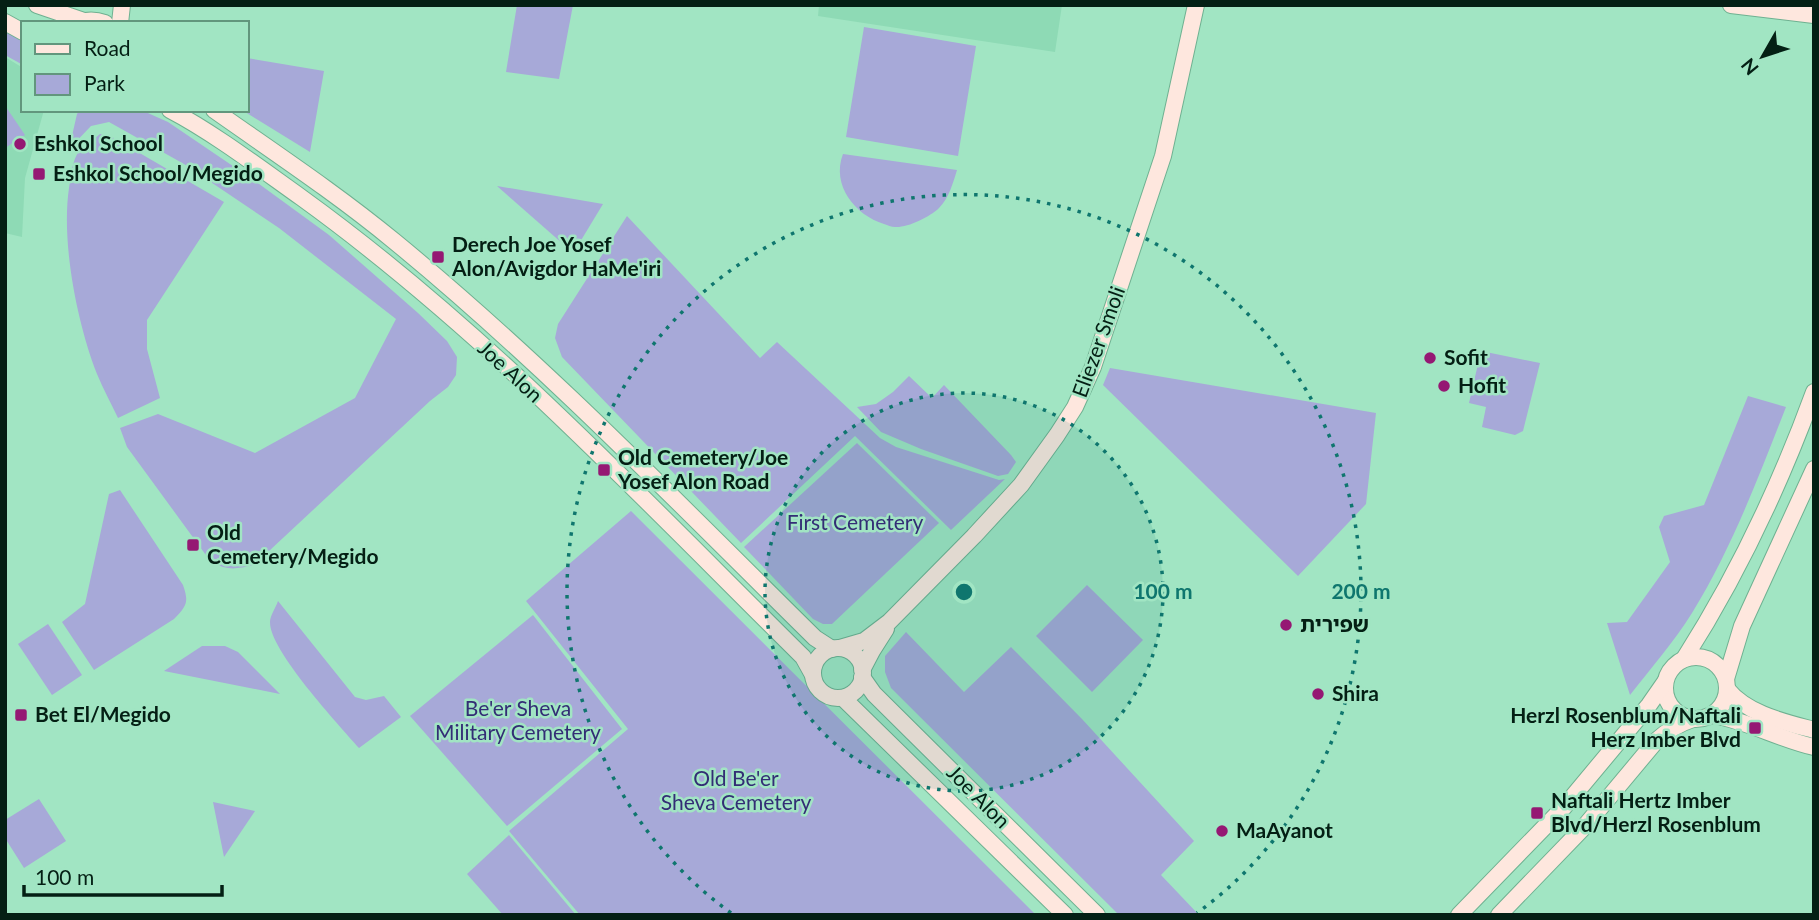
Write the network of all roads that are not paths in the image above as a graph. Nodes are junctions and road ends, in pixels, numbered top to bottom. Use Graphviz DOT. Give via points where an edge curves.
graph roads {
  1 [pos="37,5"];
  2 [pos="104,5"];
  3 [pos="1731,5"];
  4 [pos="1195,8"];
  5 [pos="1780,12"];
  6 [pos="1814,15"];
  7 [pos="84,21"];
  8 [pos="1814,21"];
  9 [pos="5,22"];
  10 [pos="21,31"];
  11 [pos="173,112"];
  12 [pos="217,112"];
  13 [pos="1814,392"];
  14 [pos="1814,469"];
  15 [pos="897,613"];
  16 [pos="836,649"];
  17 [pos="1684,659"];
  18 [pos="862,674"];
  19 [pos="813,676"];
  20 [pos="1665,682"];
  21 [pos="1726,684"];
  22 [pos="843,698"];
  23 [pos="1713,715"];
  24 [pos="1693,719"];
  25 [pos="1814,730"];
  26 [pos="1814,747"];
  27 [pos="1065,915"];
  28 [pos="1097,915"];
  29 [pos="1459,915"];
  30 [pos="1499,915"];
  1 -- 7 [label="main road"];
  2 -- 7 [label="main road"];
  3 -- 5 [label="main road"];
  4 -- 15 [label="main road, Eliezer Smoli" via="1163,156 1093,367 1075,407 1004,505"];
  5 -- 6 [label="main road"];
  5 -- 8 [label="main road"];
  9 -- 10 [label="main road"];
  11 -- 19 [label="main road, Joe Alon" via="338,225 470,334 803,657"];
  12 -- 16 [label="main road, Joe Alon" via="352,207 485,318 815,638"];
  13 -- 17 [label="main road" via="1741,561"];
  14 -- 21 [label="main road" via="1742,626"];
  15 -- 16 [label="main road, Eliezer Smoli" via="864,641"];
  15 -- 18 [label="main road, Eliezer Smoli"];
  16 -- 18 [label="main road" via="855,655"];
  16 -- 19 [label="main road" via="815,662"];
  17 -- 20 [label="main road" via="1671,668"];
  17 -- 21 [label="main road" via="1709,660"];
  18 -- 22 [label="main road" via="856,691"];
  18 -- 28 [label="main road, Joe Alon" via="874,694"];
  19 -- 22 [label="main road" via="820,690"];
  20 -- 24 [label="main road" via="1671,707"];
  20 -- 29 [label="main road" via="1564,807"];
  21 -- 23 [label="main road" via="1723,704"];
  21 -- 25 [label="main road" via="1747,706"];
  22 -- 27 [label="main road, Joe Alon"];
  23 -- 24 [label="main road"];
  23 -- 26 [label="main road"];
  24 -- 30 [label="main road" via="1656,741 1585,826"];
}
